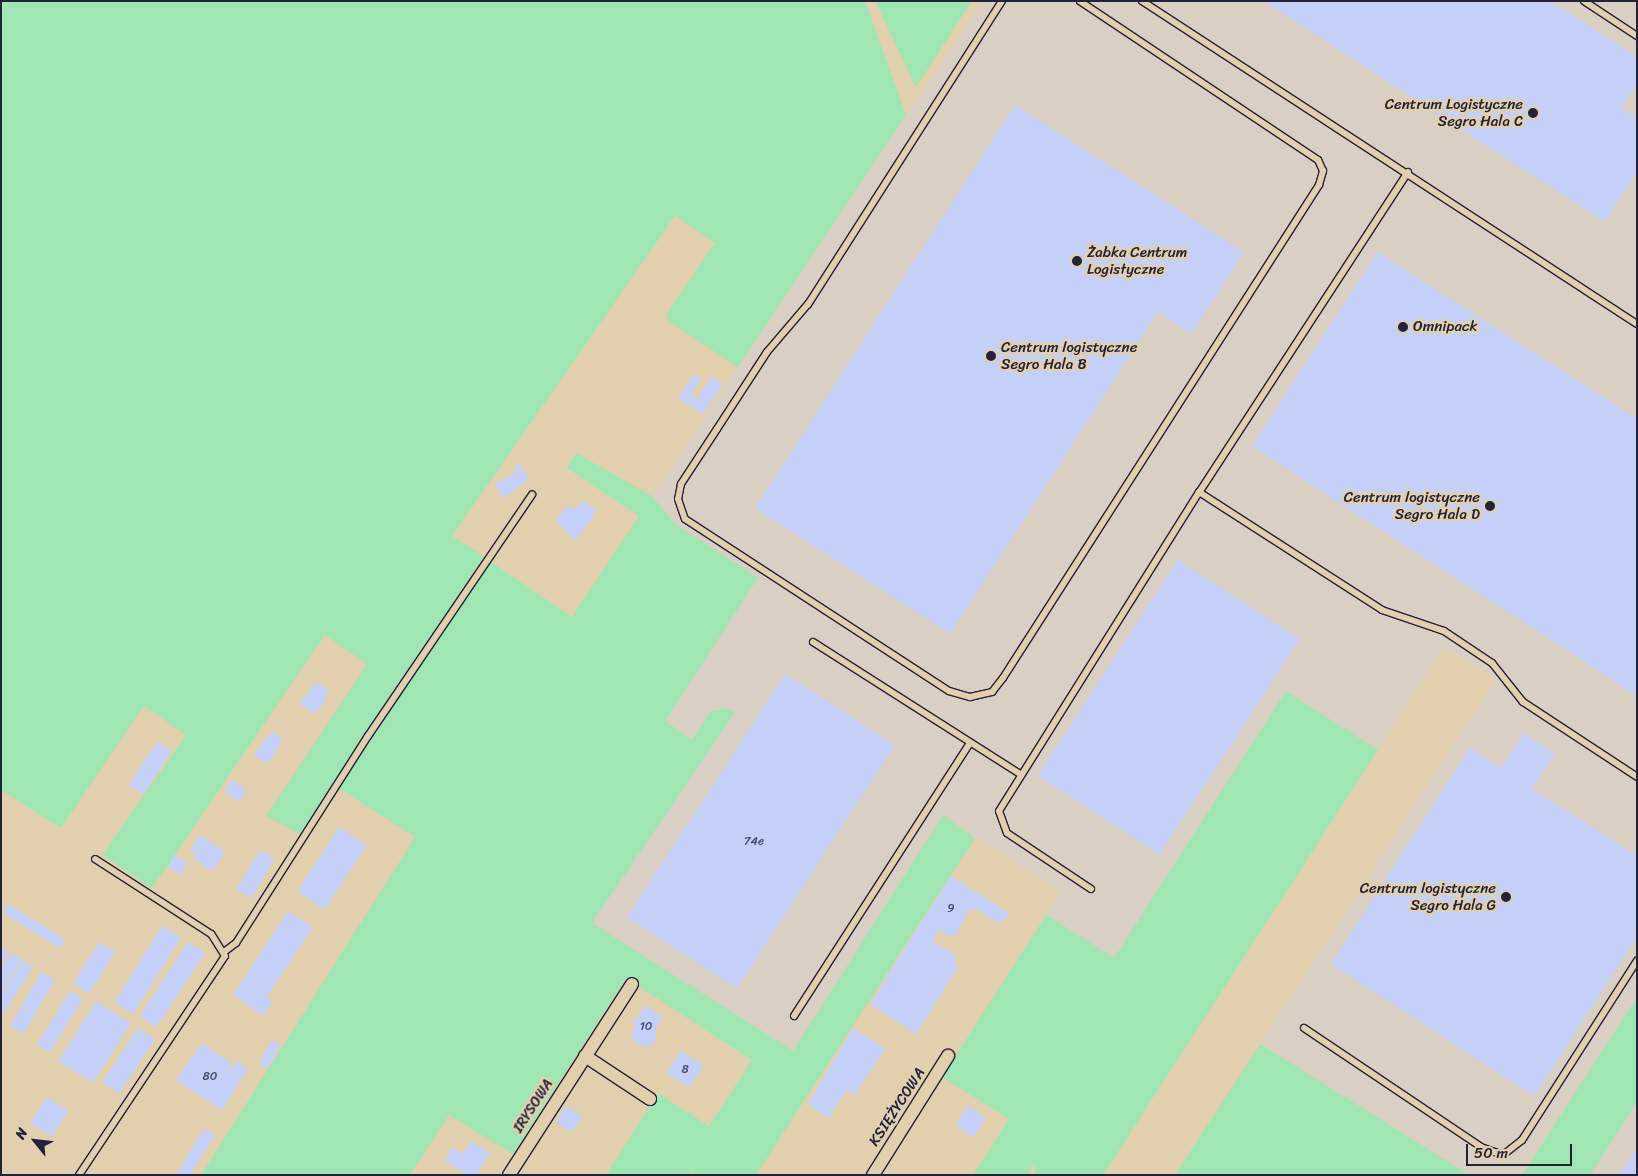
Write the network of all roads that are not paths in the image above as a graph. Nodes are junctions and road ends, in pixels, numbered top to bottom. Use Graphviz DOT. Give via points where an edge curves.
graph roads {
  1 [pos="1002,1"];
  2 [pos="1080,1"];
  3 [pos="1142,1"];
  4 [pos="1584,1"];
  5 [pos="1637,36"];
  6 [pos="1408,172"];
  7 [pos="1637,324"];
  8 [pos="1199,492"];
  9 [pos="532,495"];
  10 [pos="813,642"];
  11 [pos="970,743"];
  12 [pos="1020,774"];
  13 [pos="1637,777"];
  14 [pos="95,859"];
  15 [pos="1091,889"];
  16 [pos="224,952"];
  17 [pos="1637,961"];
  18 [pos="632,984"];
  19 [pos="794,1016"];
  20 [pos="1304,1028"];
  21 [pos="585,1056"];
  22 [pos="948,1056"];
  23 [pos="650,1099"];
  24 [pos="79,1175"];
  25 [pos="509,1175"];
  26 [pos="873,1175"];
  1 -- 2 [label="lane" via="808,304 767,352 716,429 682,484 678,499 685,519 949,691 970,698 992,692 1003,678 1319,185 1323,171 1318,160"];
  3 -- 6 [label="lane"];
  4 -- 5 [label="lane"];
  6 -- 7 [label="lane"];
  6 -- 8 [label="lane"];
  8 -- 12 [label="lane"];
  8 -- 13 [label="lane" via="1382,610 1444,631 1492,664 1523,702"];
  9 -- 16 [label="lane" via="368,736 236,943"];
  10 -- 11 [label="lane"];
  11 -- 12 [label="lane"];
  11 -- 19 [label="lane"];
  12 -- 15 [label="lane" via="999,811 1002,828 1012,838"];
  14 -- 16 [label="lane" via="212,934"];
  16 -- 24 [label="lane" via="217,973"];
  17 -- 20 [label="lane" via="1522,1140 1503,1156 1481,1148"];
  18 -- 21 [label="street, IRYSOWA"];
  21 -- 23 [label="street"];
  21 -- 25 [label="street, IRYSOWA"];
  22 -- 26 [label="street, KSIĘŻYCOWA"];
}
